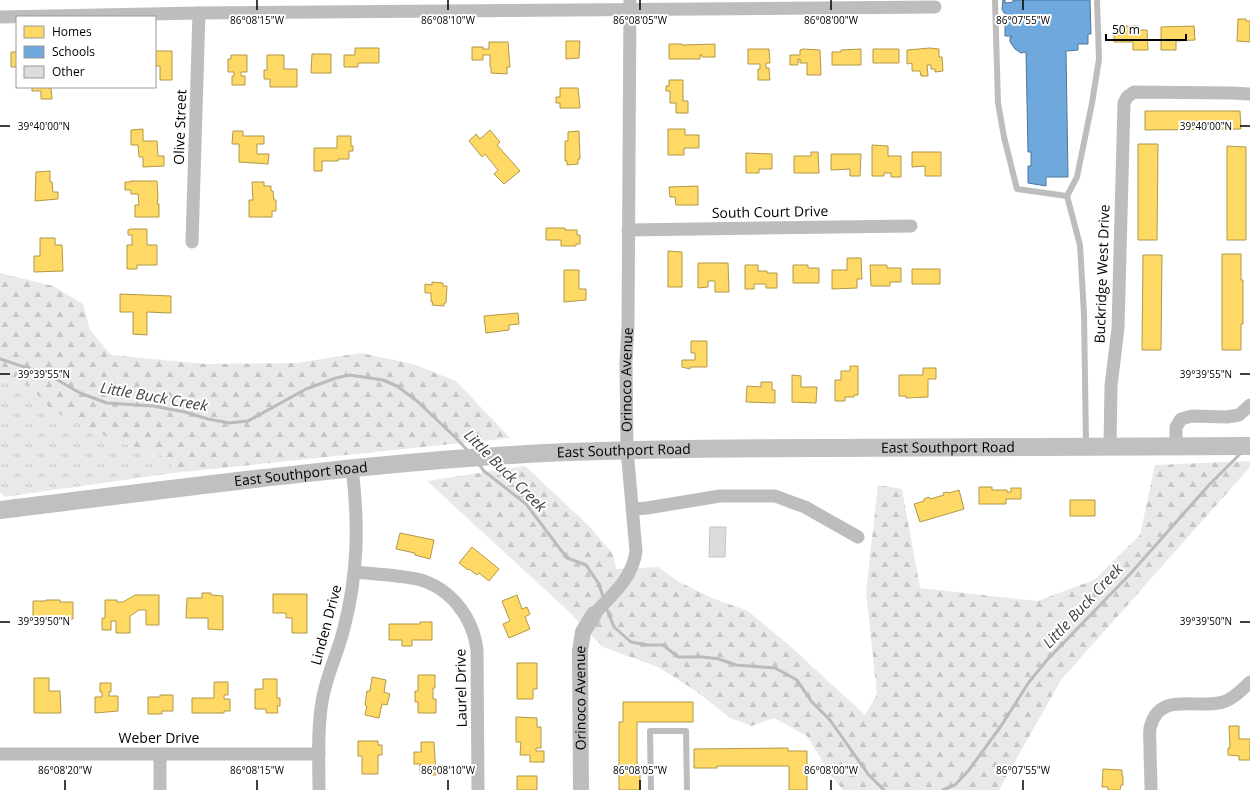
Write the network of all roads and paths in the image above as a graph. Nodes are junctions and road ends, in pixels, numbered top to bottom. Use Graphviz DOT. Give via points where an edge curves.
graph roads {
  1 [pos="995,0"];
  2 [pos="1097,0"];
  3 [pos="782,4"];
  4 [pos="630,5"];
  5 [pos="935,7"];
  6 [pos="199,13"];
  7 [pos="50,16"];
  8 [pos="0,17"];
  9 [pos="16,17"];
  10 [pos="1250,94"];
  11 [pos="1067,196"];
  12 [pos="911,226"];
  13 [pos="628,230"];
  14 [pos="192,242"];
  15 [pos="1250,405"];
  16 [pos="1086,446"];
  17 [pos="1110,446"];
  18 [pos="1176,446"];
  19 [pos="1250,446"];
  20 [pos="627,450"];
  21 [pos="352,468"];
  22 [pos="633,509"];
  23 [pos="0,510"];
  24 [pos="858,537"];
  25 [pos="355,572"];
  26 [pos="594,614"];
  27 [pos="1250,682"];
  28 [pos="0,754"];
  29 [pos="160,754"];
  30 [pos="319,754"];
  31 [pos="160,790"];
  32 [pos="319,790"];
  33 [pos="478,790"];
  34 [pos="581,790"];
  35 [pos="651,790"];
  36 [pos="687,790"];
  37 [pos="1151,790"];
  1 -- 11 [label="lane" via="998,103 1017,189"];
  2 -- 11 [label="lane" via="1099,59 1077,177"];
  3 -- 4 [label="street"];
  3 -- 5 [label="street"];
  4 -- 6 [label="street"];
  4 -- 13 [label="street, Orinoco Avenue"];
  6 -- 7 [label="street"];
  6 -- 14 [label="street, Olive Street"];
  8 -- 9 [label="street"];
  10 -- 17 [label="street, Buckridge West Drive" via="1134,92 1124,103 1118,328 1111,386"];
  11 -- 16 [label="lane" via="1080,245"];
  12 -- 13 [label="street, South Court Drive"];
  13 -- 20 [label="street, Orinoco Avenue"];
  15 -- 18 [label="street" via="1239,415 1192,416 1180,419 1176,427"];
  16 -- 17 [label="main road, East Southport Road"];
  16 -- 20 [label="main road, East Southport Road"];
  17 -- 18 [label="main road, East Southport Road"];
  18 -- 19 [label="main road, East Southport Road"];
  20 -- 21 [label="main road, East Southport Road" via="498,456"];
  20 -- 22 [label="street, Orinoco Avenue"];
  21 -- 23 [label="main road, East Southport Road"];
  21 -- 25 [label="street, Linden Drive" via="357,520"];
  22 -- 24 [label="street" via="720,496 775,496 805,507"];
  22 -- 26 [label="street, Orinoco Avenue" via="636,542 632,567 624,582"];
  25 -- 30 [label="street, Linden Drive" via="344,630 324,691 320,716"];
  25 -- 33 [label="street, Laurel Drive" via="431,584 455,602 467,617 477,650"];
  26 -- 34 [label="street, Orinoco Avenue" via="583,632 580,651"];
  27 -- 37 [label="street" via="1242,691 1224,702 1177,704 1160,709 1150,729"];
  28 -- 29 [label="street, Weber Drive"];
  29 -- 30 [label="street, Weber Drive"];
  29 -- 31 [label="street"];
  30 -- 32 [label="street, Linden Drive"];
  35 -- 36 [label="lane" via="650,731 686,731"];
}
